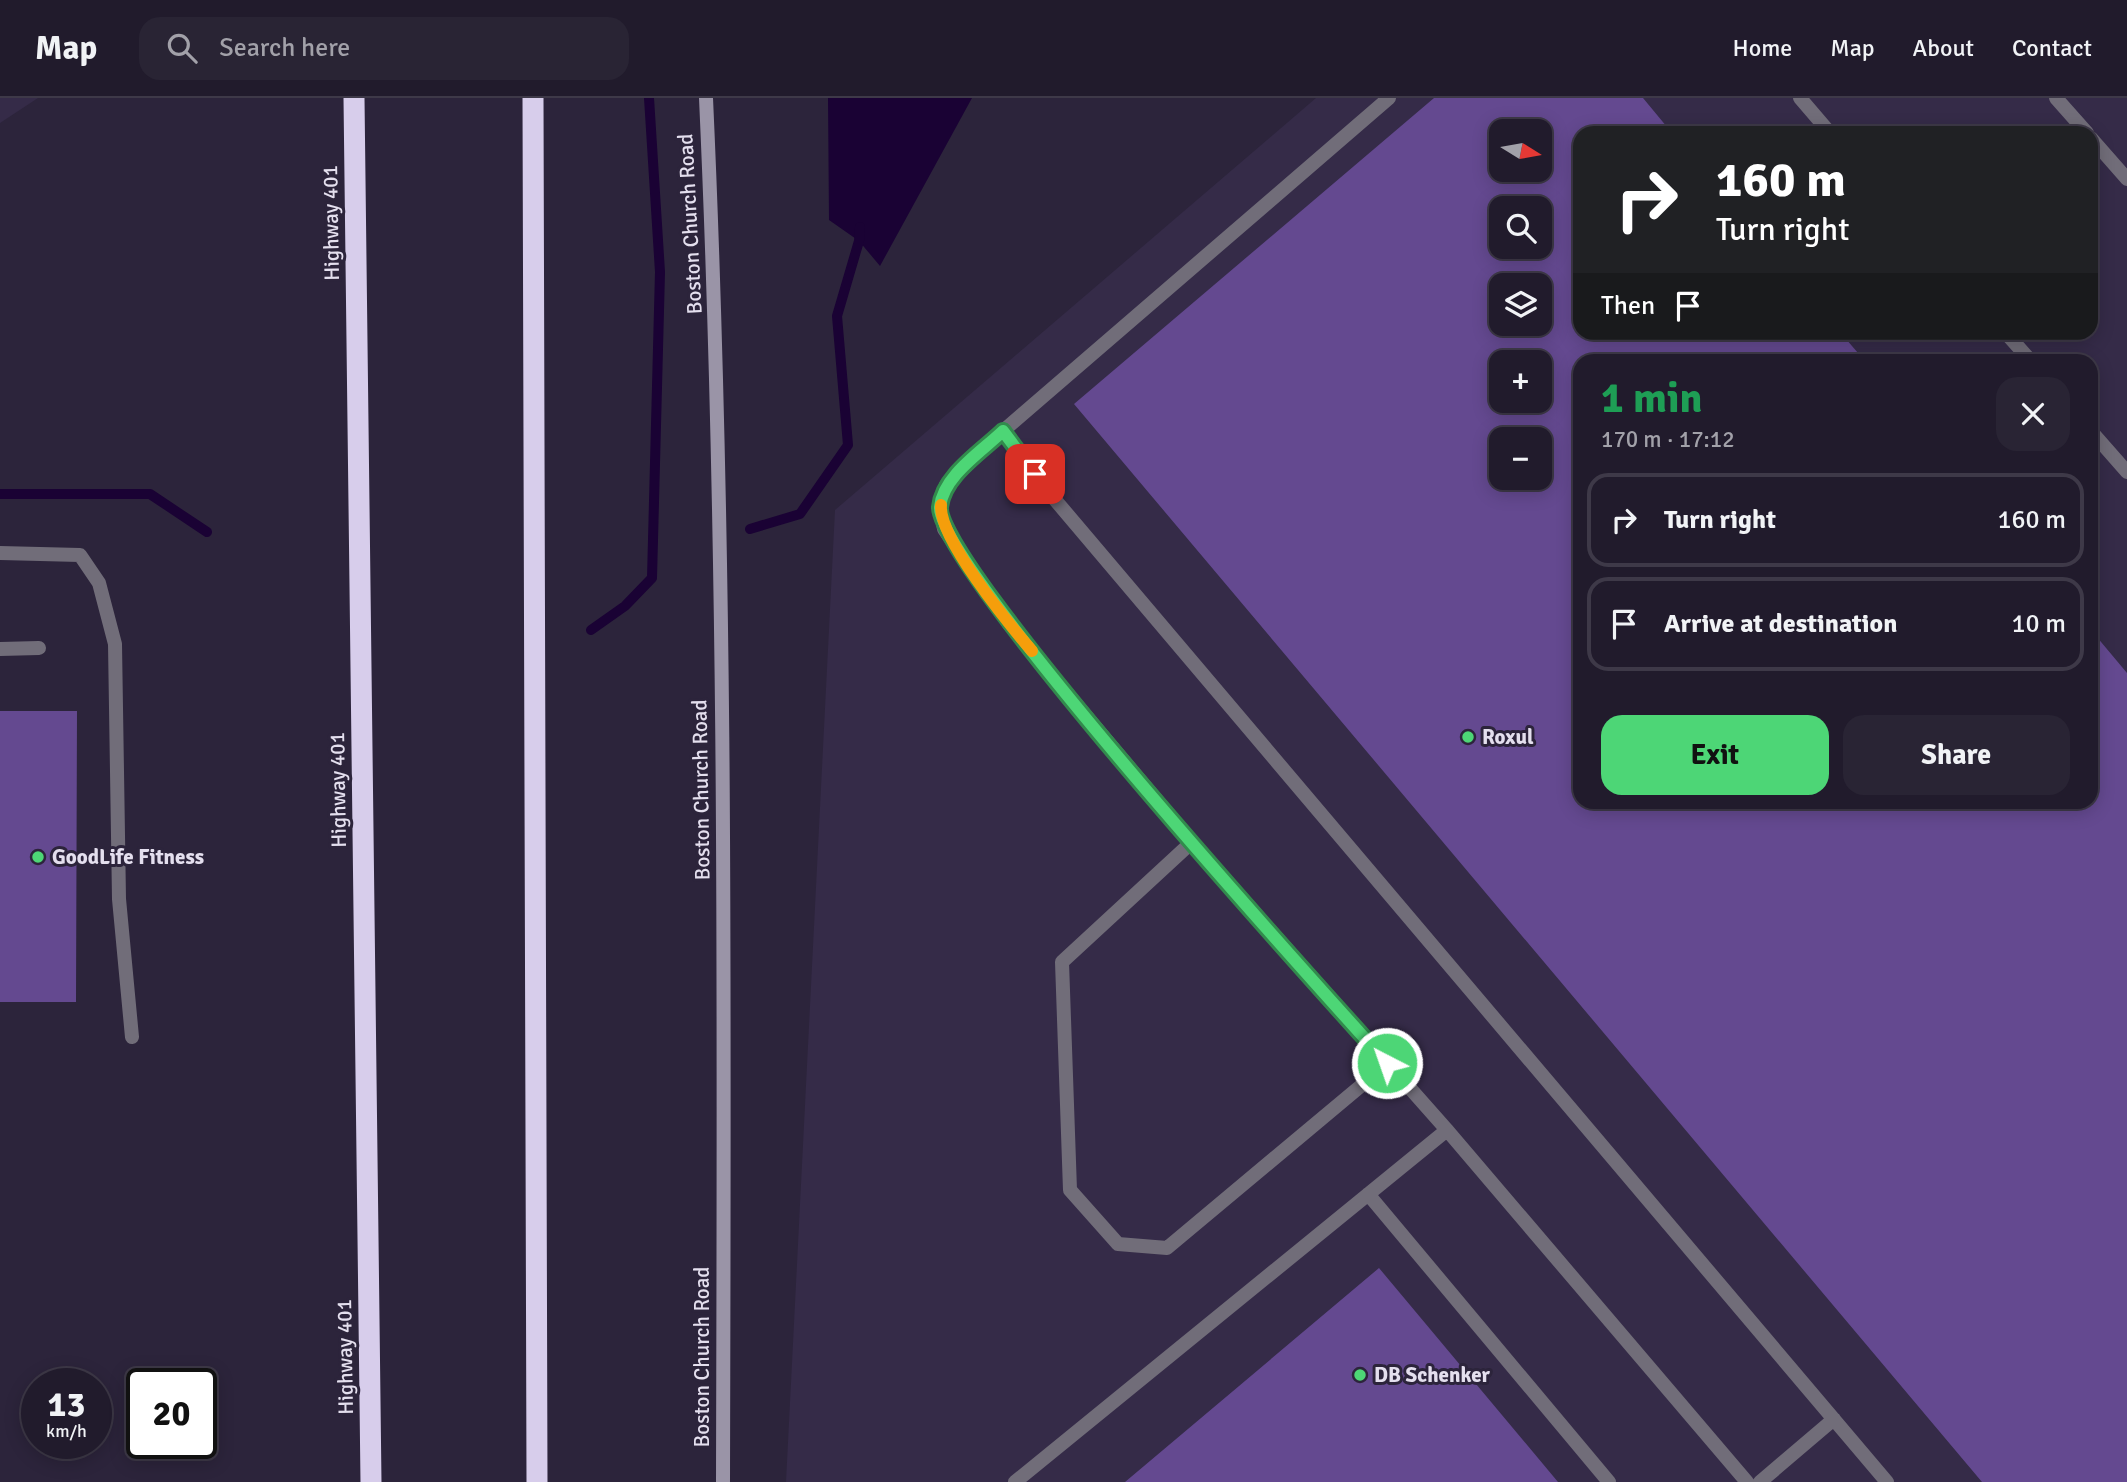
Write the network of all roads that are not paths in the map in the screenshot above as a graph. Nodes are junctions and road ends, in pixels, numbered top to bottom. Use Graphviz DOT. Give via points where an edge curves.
graph roads {
  1 [pos="354,98"];
  2 [pos="533,98"];
  3 [pos="706,98"];
  4 [pos="1389,98"];
  5 [pos="1800,98"];
  6 [pos="2056,98"];
  7 [pos="1824,126"];
  8 [pos="2081,126"];
  9 [pos="2098,146"];
  10 [pos="2127,179"];
  11 [pos="2012,340"];
  12 [pos="2025,354"];
  13 [pos="1003,431"];
  14 [pos="2098,439"];
  15 [pos="2127,472"];
  16 [pos="0,553"];
  17 [pos="39,648"];
  18 [pos="0,649"];
  19 [pos="1192,842"];
  20 [pos="132,1037"];
  21 [pos="1387,1063"];
  22 [pos="1447,1130"];
  23 [pos="1368,1194"];
  24 [pos="1834,1419"];
  25 [pos="371,1482"];
  26 [pos="537,1482"];
  27 [pos="723,1482"];
  28 [pos="1015,1482"];
  29 [pos="1609,1482"];
  30 [pos="1747,1482"];
  31 [pos="1760,1482"];
  32 [pos="1887,1482"];
  1 -- 25 [label="highway, Highway 401"];
  2 -- 26 [label="highway"];
  3 -- 27 [label="street, Boston Church Road" via="719,428"];
  4 -- 13 [label="lane"];
  5 -- 7 [label="lane"];
  6 -- 8 [label="lane"];
  9 -- 10 [label="lane"];
  11 -- 12 [label="lane"];
  13 -- 19 [label="lane" via="946,485 940,509 944,529 1009,624"];
  13 -- 24 [label="lane" via="1051,495"];
  14 -- 15 [label="lane"];
  16 -- 20 [label="lane" via="80,555 99,583 115,644 119,898"];
  17 -- 18 [label="lane"];
  19 -- 21 [label="lane"];
  19 -- 21 [label="lane" via="1062,962 1070,1190 1118,1244 1167,1248"];
  21 -- 22 [label="lane"];
  22 -- 23 [label="lane"];
  22 -- 30 [label="lane"];
  23 -- 28 [label="lane"];
  23 -- 29 [label="lane"];
  24 -- 31 [label="lane"];
  24 -- 32 [label="lane"];
}
